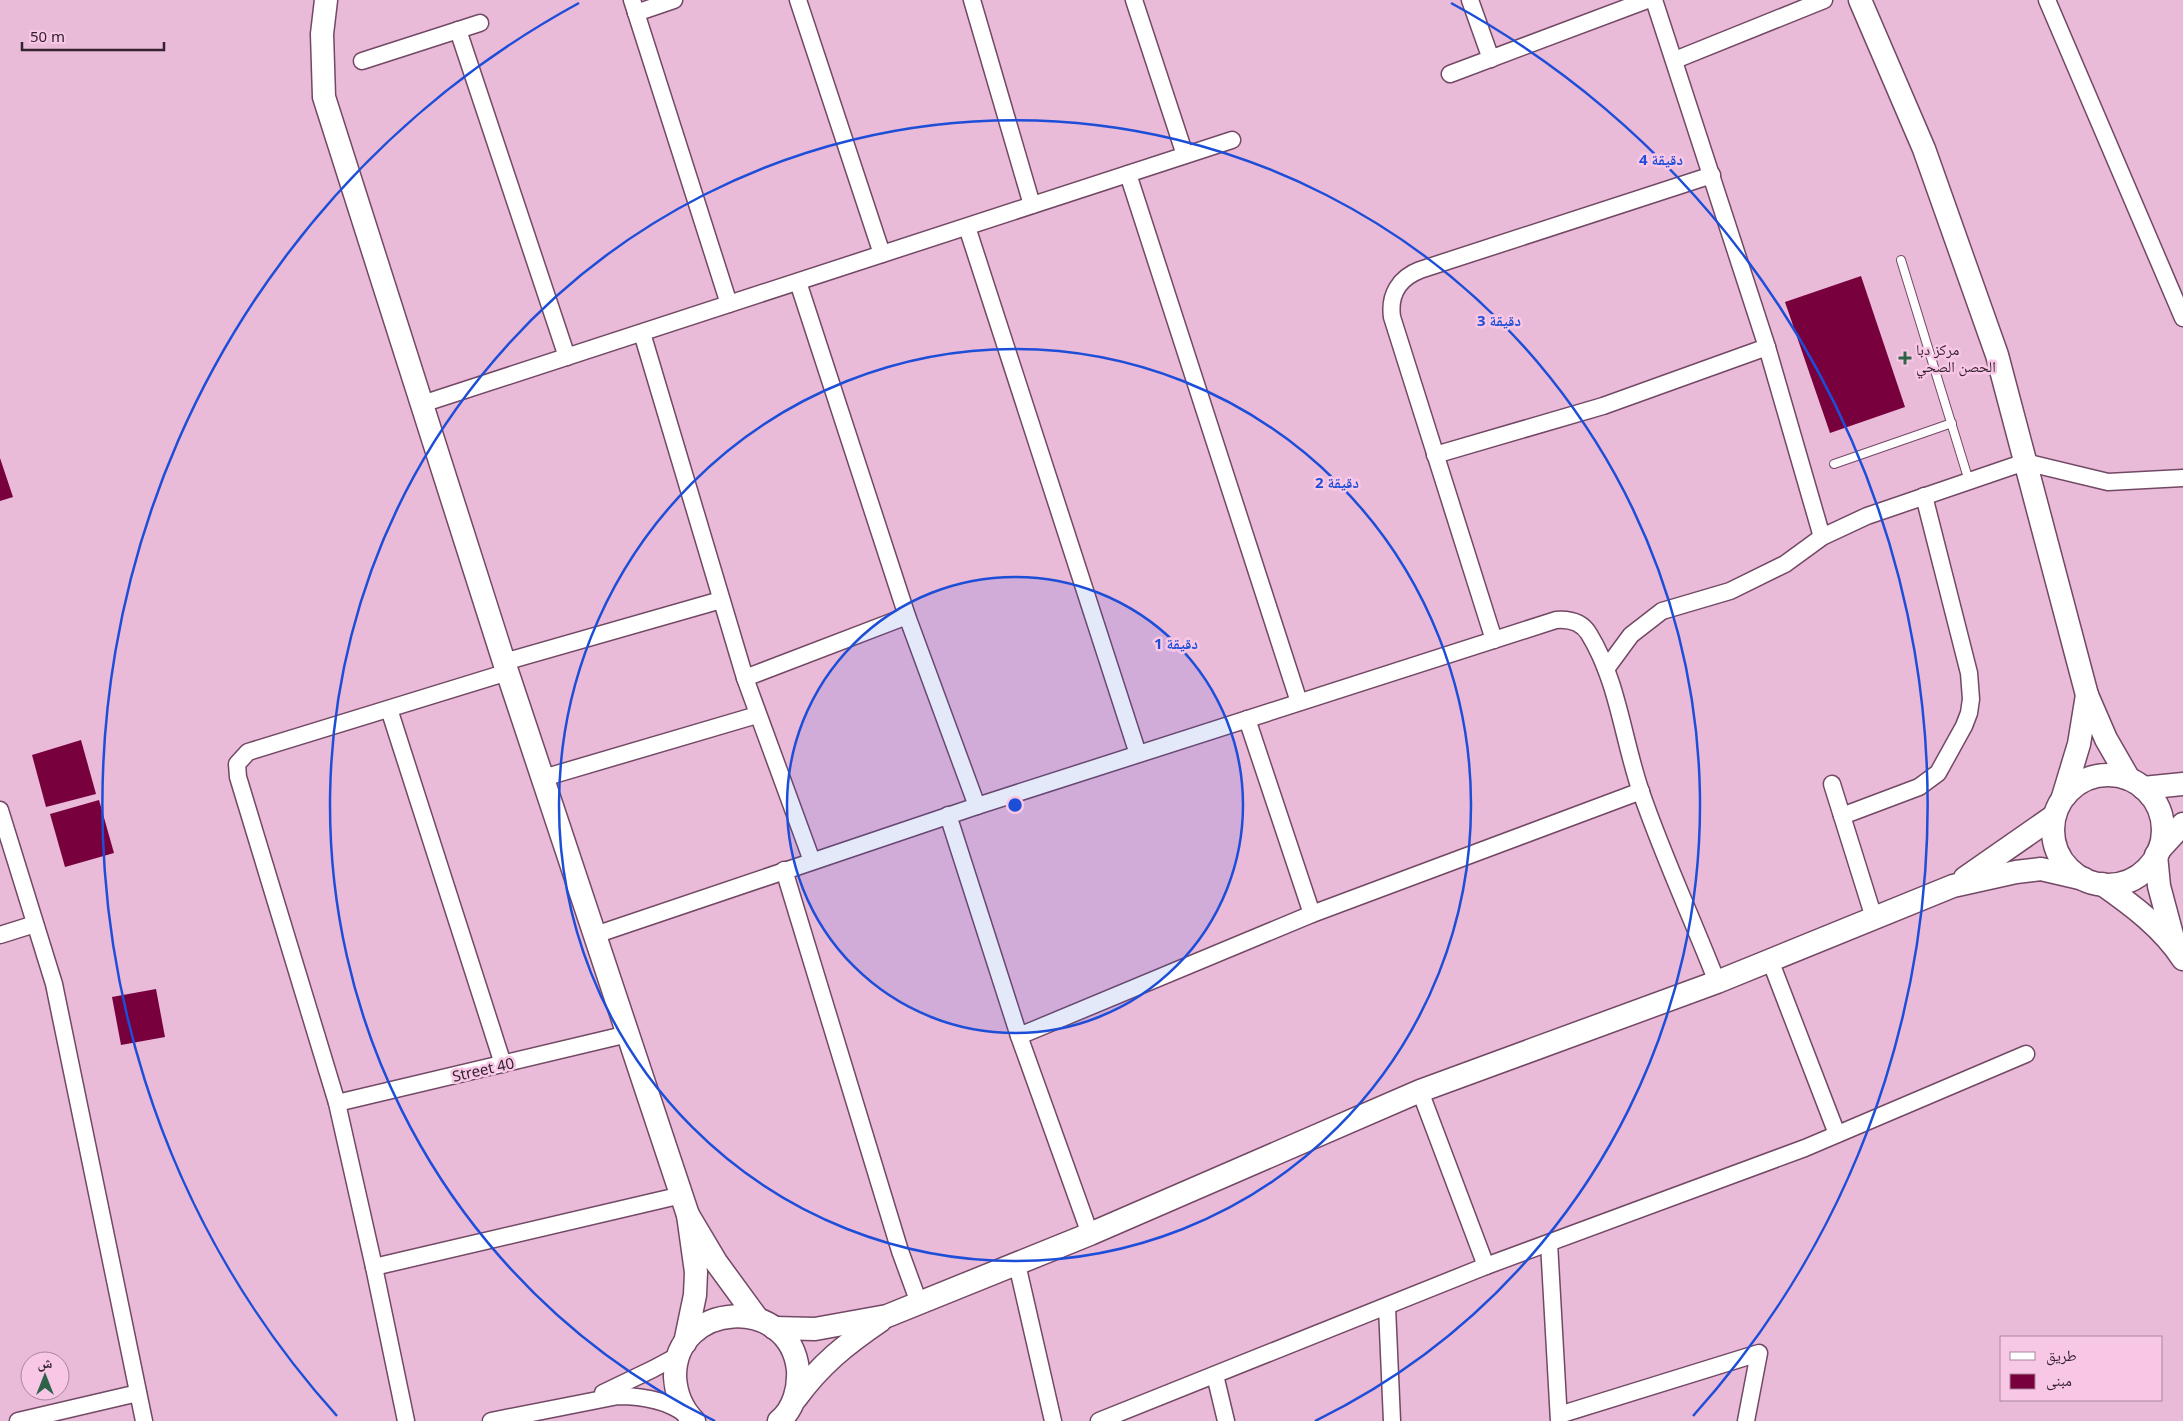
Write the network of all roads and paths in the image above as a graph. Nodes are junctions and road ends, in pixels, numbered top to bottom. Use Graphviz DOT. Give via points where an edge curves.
graph roads {
  1 [pos="326,0"];
  2 [pos="674,0"];
  3 [pos="798,0"];
  4 [pos="972,0"];
  5 [pos="1134,0"];
  6 [pos="1470,0"];
  7 [pos="1647,0"];
  8 [pos="1654,0"];
  9 [pos="1824,0"];
  10 [pos="1860,0"];
  11 [pos="2053,2"];
  12 [pos="634,6"];
  13 [pos="480,23"];
  14 [pos="458,30"];
  15 [pos="1491,59"];
  16 [pos="1675,60"];
  17 [pos="362,61"];
  18 [pos="1450,74"];
  19 [pos="1232,140"];
  20 [pos="1185,155"];
  21 [pos="1128,174"];
  22 [pos="1712,175"];
  23 [pos="1032,205"];
  24 [pos="967,226"];
  25 [pos="882,254"];
  26 [pos="1902,260"];
  27 [pos="798,282"];
  28 [pos="729,304"];
  29 [pos="2183,318"];
  30 [pos="642,333"];
  31 [pos="1767,347"];
  32 [pos="567,357"];
  33 [pos="422,404"];
  34 [pos="1952,423"];
  35 [pos="1435,455"];
  36 [pos="2025,462"];
  37 [pos="1834,464"];
  38 [pos="2183,478"];
  39 [pos="1969,481"];
  40 [pos="1924,496"];
  41 [pos="1822,537"];
  42 [pos="721,600"];
  43 [pos="907,616"];
  44 [pos="1494,640"];
  45 [pos="506,667"];
  46 [pos="1606,669"];
  47 [pos="745,678"];
  48 [pos="2087,695"];
  49 [pos="1299,702"];
  50 [pos="389,708"];
  51 [pos="758,715"];
  52 [pos="1247,719"];
  53 [pos="1138,754"];
  54 [pos="543,778"];
  55 [pos="2136,783"];
  56 [pos="1832,784"];
  57 [pos="2183,784"];
  58 [pos="1641,791"];
  59 [pos="977,806"];
  60 [pos="2058,807"];
  61 [pos="0,810"];
  62 [pos="948,815"];
  63 [pos="1842,816"];
  64 [pos="2183,824"];
  65 [pos="2157,853"];
  66 [pos="812,862"];
  67 [pos="784,870"];
  68 [pos="2093,882"];
  69 [pos="1953,886"];
  70 [pos="1312,914"];
  71 [pos="1874,918"];
  72 [pos="35,924"];
  73 [pos="0,935"];
  74 [pos="595,935"];
  75 [pos="2180,954"];
  76 [pos="1770,960"];
  77 [pos="1717,982"];
  78 [pos="628,1034"];
  79 [pos="1018,1036"];
  80 [pos="2026,1054"];
  81 [pos="503,1064"];
  82 [pos="1420,1091"];
  83 [pos="337,1103"];
  84 [pos="1837,1134"];
  85 [pos="685,1205"];
  86 [pos="1090,1234"];
  87 [pos="1549,1243"];
  88 [pos="1017,1264"];
  89 [pos="1486,1266"];
  90 [pos="374,1267"];
  91 [pos="919,1303"];
  92 [pos="1387,1307"];
  93 [pos="887,1316"];
  94 [pos="766,1323"];
  95 [pos="682,1349"];
  96 [pos="1215,1375"];
  97 [pos="138,1393"];
  98 [pos="569,1410"];
  99 [pos="785,1415"];
  100 [pos="1559,1418"];
  101 [pos="18,1421"];
  102 [pos="144,1421"];
  103 [pos="406,1421"];
  104 [pos="491,1421"];
  105 [pos="694,1421"];
  106 [pos="1053,1421"];
  107 [pos="1099,1421"];
  108 [pos="1226,1421"];
  109 [pos="1392,1421"];
  110 [pos="1746,1421"];
  1 -- 33 [label="street" via="322,34 324,97"];
  2 -- 12 [label="street"];
  3 -- 25 [label="street"];
  4 -- 23 [label="street"];
  5 -- 20 [label="street"];
  6 -- 15 [label="street"];
  7 -- 15 [label="street"];
  8 -- 16 [label="street"];
  9 -- 16 [label="street"];
  10 -- 36 [label="street" via="1927,158 1997,356"];
  11 -- 29 [label="street"];
  12 -- 28 [label="street"];
  13 -- 14 [label="street"];
  14 -- 17 [label="street"];
  14 -- 32 [label="street"];
  15 -- 18 [label="street"];
  16 -- 22 [label="street"];
  19 -- 20 [label="street"];
  20 -- 21 [label="street"];
  21 -- 23 [label="street"];
  21 -- 49 [label="street"];
  22 -- 31 [label="street"];
  22 -- 35 [label="street" via="1420,270 1404,279 1392,301 1392,317"];
  23 -- 24 [label="street"];
  24 -- 25 [label="street"];
  24 -- 53 [label="street"];
  25 -- 27 [label="street"];
  26 -- 34 [label="lane"];
  27 -- 28 [label="street"];
  27 -- 43 [label="street"];
  28 -- 30 [label="street"];
  30 -- 32 [label="street"];
  30 -- 42 [label="street"];
  31 -- 35 [label="street" via="1603,406"];
  31 -- 41 [label="street"];
  32 -- 33 [label="street"];
  33 -- 45 [label="street"];
  34 -- 37 [label="lane"];
  34 -- 39 [label="lane"];
  35 -- 44 [label="street"];
  36 -- 38 [label="street" via="2108,482"];
  36 -- 39 [label="street"];
  36 -- 48 [label="street"];
  39 -- 40 [label="street"];
  40 -- 41 [label="street" via="1867,516"];
  40 -- 63 [label="street" via="1968,673 1971,699 1968,713 1945,764 1930,781"];
  41 -- 46 [label="street" via="1785,564 1730,591 1662,610 1631,634"];
  42 -- 45 [label="street"];
  42 -- 47 [label="street"];
  43 -- 47 [label="street"];
  43 -- 59 [label="street"];
  44 -- 46 [label="street" via="1556,620 1574,622 1588,632"];
  44 -- 49 [label="street"];
  45 -- 50 [label="street"];
  45 -- 54 [label="street"];
  46 -- 58 [label="street"];
  47 -- 51 [label="street"];
  48 -- 55 [label="street" via="2106,740"];
  48 -- 60 [label="street" via="2079,744"];
  49 -- 52 [label="street"];
  50 -- 81 [label="street"];
  50 -- 83 [label="street" via="248,752 237,764 238,777"];
  51 -- 54 [label="street"];
  51 -- 66 [label="street"];
  52 -- 53 [label="street"];
  52 -- 70 [label="street"];
  53 -- 59 [label="street"];
  54 -- 74 [label="street"];
  55 -- 57 [label="street"];
  55 -- 60 [label="street" via="2110,775 2092,777 2075,785"];
  55 -- 65 [label="street" via="2154,801 2161,817 2162,834"];
  56 -- 63 [label="street"];
  58 -- 70 [label="street"];
  58 -- 77 [label="street"];
  59 -- 62 [label="street"];
  60 -- 68 [label="street" via="2052,834 2057,853 2068,868"];
  60 -- 69 [label="street"];
  61 -- 72 [label="street"];
  62 -- 66 [label="street"];
  62 -- 79 [label="street"];
  63 -- 71 [label="street"];
  64 -- 65 [label="street"];
  65 -- 68 [label="street" via="2149,866 2136,877 2120,883"];
  65 -- 75 [label="street" via="2159,886"];
  66 -- 67 [label="street"];
  67 -- 74 [label="street"];
  67 -- 91 [label="street" via="894,1232"];
  68 -- 69 [label="street" via="2041,869"];
  68 -- 75 [label="street" via="2128,902"];
  69 -- 71 [label="street"];
  70 -- 79 [label="street"];
  71 -- 76 [label="street"];
  72 -- 73 [label="street"];
  72 -- 97 [label="street" via="54,984"];
  74 -- 78 [label="street"];
  76 -- 77 [label="street"];
  76 -- 84 [label="street"];
  77 -- 82 [label="street"];
  78 -- 81 [label="street, Street 40"];
  78 -- 85 [label="street"];
  79 -- 86 [label="street"];
  80 -- 84 [label="street"];
  81 -- 83 [label="street, Street 40"];
  82 -- 86 [label="street"];
  82 -- 89 [label="street"];
  83 -- 90 [label="street"];
  84 -- 87 [label="street"];
  85 -- 90 [label="street"];
  85 -- 94 [label="street" via="716,1262"];
  85 -- 95 [label="street" via="696,1272 695,1296"];
  86 -- 88 [label="street"];
  87 -- 89 [label="street"];
  87 -- 100 [label="street"];
  88 -- 91 [label="street"];
  88 -- 106 [label="street"];
  89 -- 92 [label="street"];
  90 -- 103 [label="street"];
  91 -- 93 [label="street"];
  92 -- 96 [label="street"];
  92 -- 109 [label="street"];
  93 -- 94 [label="street" via="815,1329"];
  93 -- 99 [label="street" via="843,1346 813,1375"];
  94 -- 95 [label="street" via="736,1315 716,1318 699,1328"];
  94 -- 99 [label="street" via="788,1342 797,1361 799,1381"];
  95 -- 98 [label="street" via="627,1382"];
  95 -- 105 [label="street" via="675,1370 676,1386 680,1402"];
  96 -- 107 [label="street"];
  96 -- 108 [label="street"];
  97 -- 101 [label="street"];
  97 -- 102 [label="street"];
  98 -- 104 [label="street"];
  98 -- 105 [label="street" via="618,1396 636,1396 671,1406"];
  100 -- 110 [label="street" via="1759,1353"];
}
